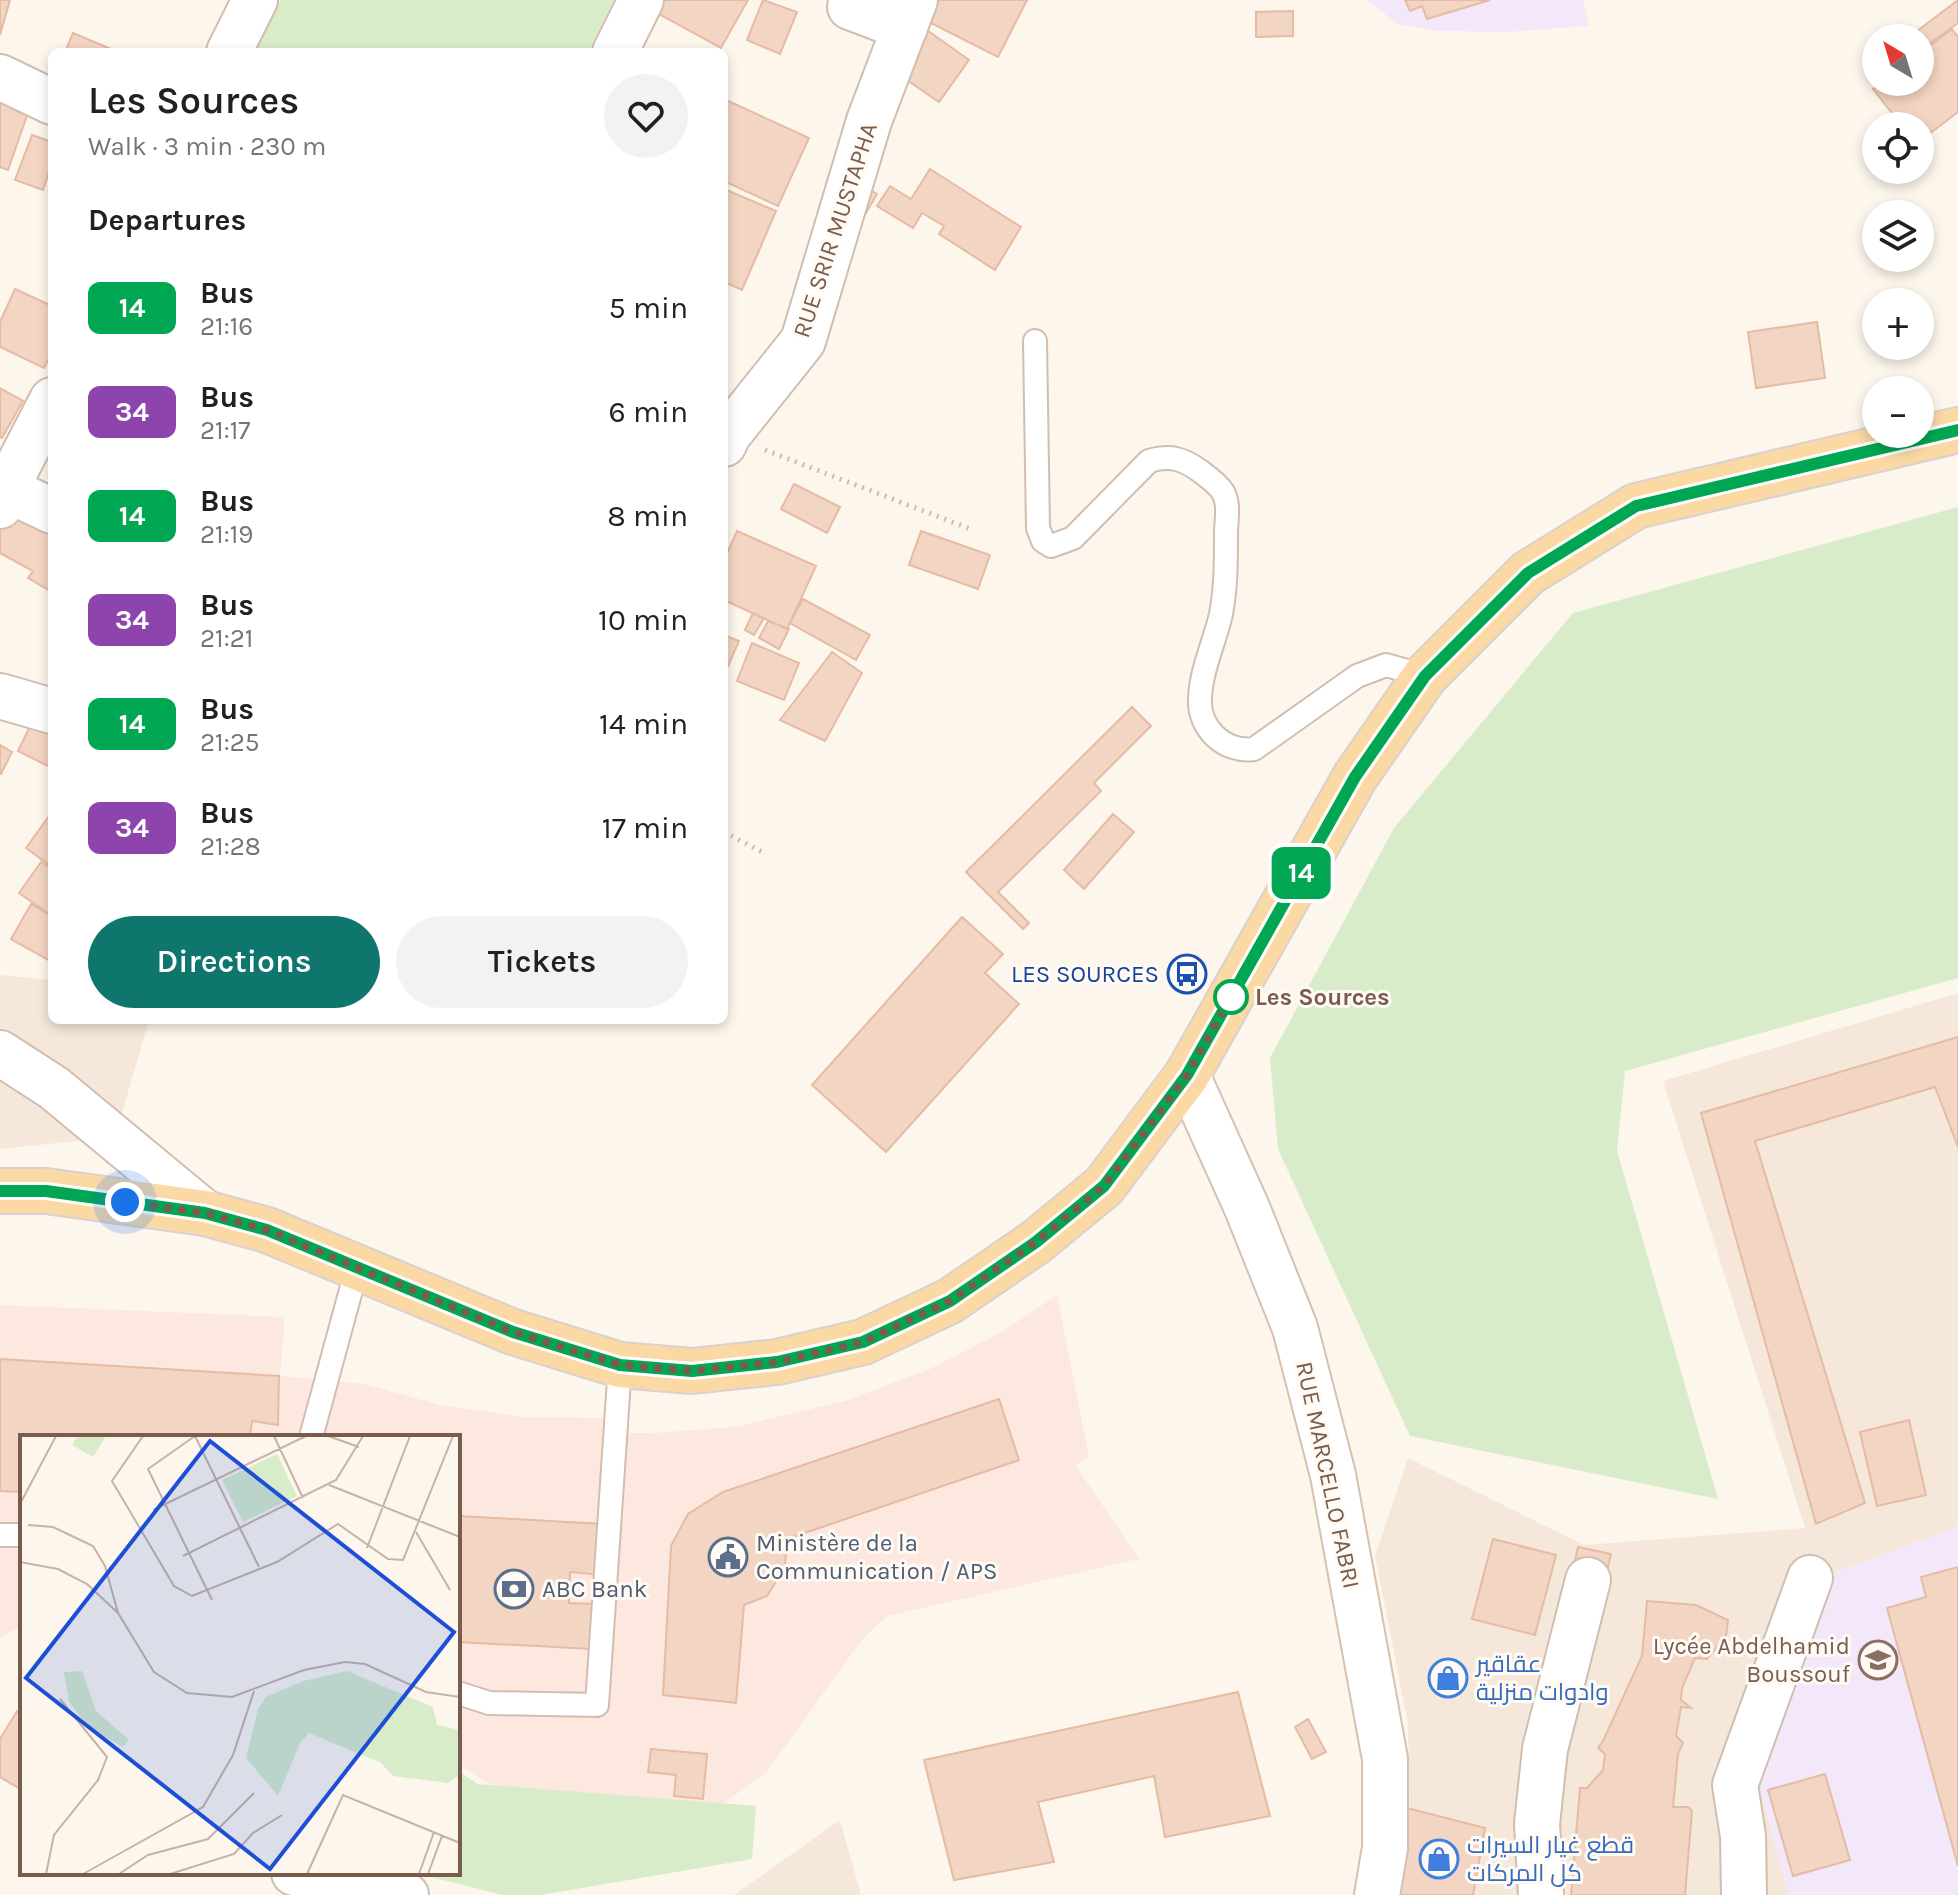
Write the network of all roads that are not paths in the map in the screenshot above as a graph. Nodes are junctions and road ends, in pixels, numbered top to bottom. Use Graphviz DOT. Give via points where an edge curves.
graph roads {
  1 [pos="255,0"];
  2 [pos="641,0"];
  3 [pos="850,7"];
  4 [pos="910,14"];
  5 [pos="231,48"];
  6 [pos="617,48"];
  7 [pos="0,77"];
  8 [pos="48,100"];
  9 [pos="1035,341"];
  10 [pos="48,407"];
  11 [pos="1958,430"];
  12 [pos="728,434"];
  13 [pos="2,493"];
  14 [pos="48,510"];
  15 [pos="1425,676"];
  16 [pos="0,696"];
  17 [pos="48,710"];
  18 [pos="0,1053"];
  19 [pos="1187,1075"];
  20 [pos="0,1191"];
  21 [pos="205,1213"];
  22 [pos="357,1268"];
  23 [pos="620,1365"];
  24 [pos="312,1435"];
  25 [pos="1810,1578"];
  26 [pos="1588,1580"];
  27 [pos="460,1694"];
  28 [pos="304,1875"];
  29 [pos="406,1895"];
  30 [pos="1377,1895"];
  31 [pos="1541,1895"];
  32 [pos="1744,1895"];
  1 -- 5 [label="street"];
  2 -- 6 [label="street"];
  3 -- 4 [label="street"];
  4 -- 12 [label="street, RUE SRIR MUSTAPHA" via="869,121 803,341"];
  7 -- 8 [label="street"];
  9 -- 15 [label="lane" via="1038,528 1043,541 1051,546 1073,538 1149,461 1165,456 1192,465 1223,491 1228,506 1227,568 1199,696 1201,719 1213,734 1242,751 1254,749 1357,676 1386,665"];
  10 -- 13 [label="street"];
  11 -- 15 [label="main road" via="1636,506 1528,573"];
  13 -- 14 [label="street"];
  15 -- 19 [label="main road" via="1355,777"];
  16 -- 17 [label="street"];
  18 -- 21 [label="street" via="54,1088"];
  19 -- 23 [label="main road" via="1104,1186 1036,1242 950,1301 863,1342 777,1362 692,1371"];
  19 -- 30 [label="street, RUE MARCELLO FABRI" via="1295,1328 1333,1475 1385,1759 1385,1848"];
  20 -- 21 [label="main road" via="46,1191"];
  21 -- 22 [label="main road" via="267,1230"];
  22 -- 23 [label="main road" via="513,1332"];
  22 -- 24 [label="lane"];
  23 -- 27 [label="lane" via="597,1705 489,1703"];
  25 -- 32 [label="street" via="1735,1785"];
  26 -- 31 [label="street" via="1545,1749 1537,1824"];
  28 -- 29 [label="street"];
}
